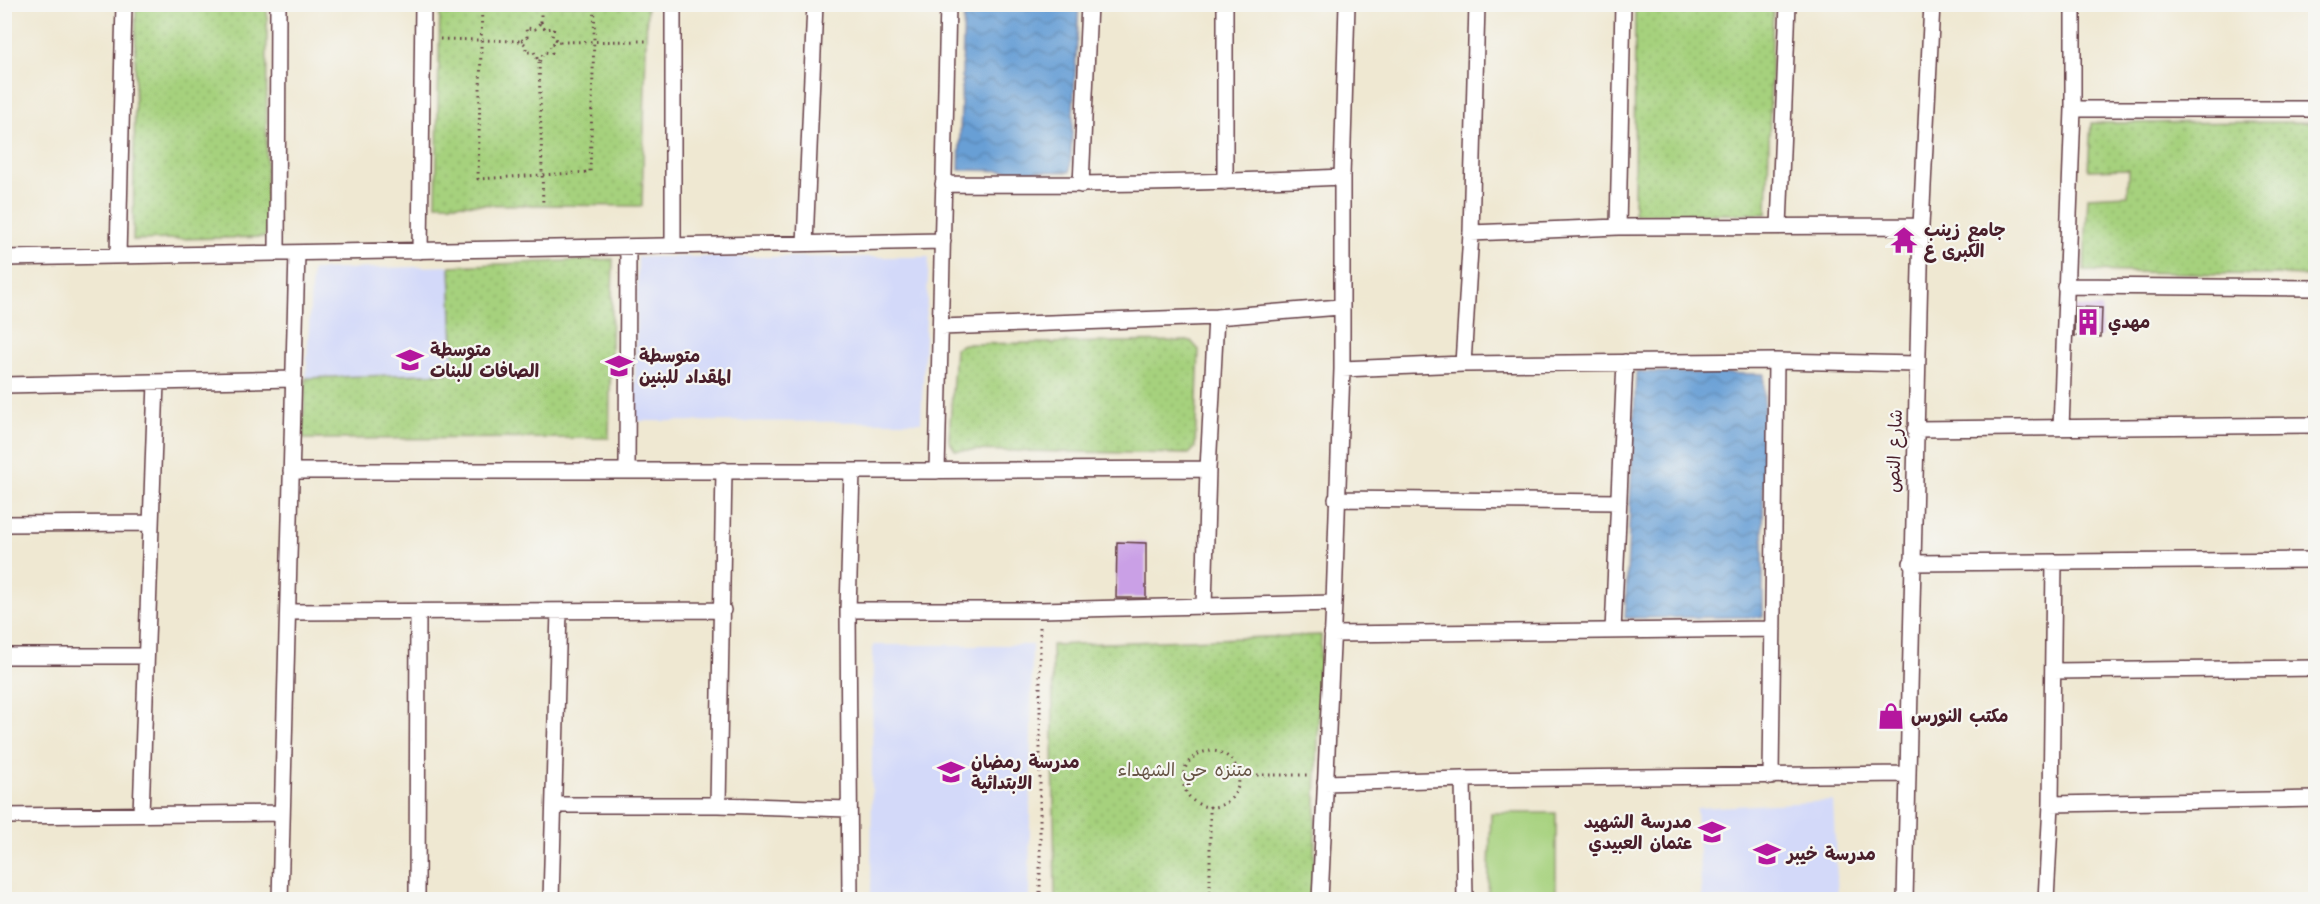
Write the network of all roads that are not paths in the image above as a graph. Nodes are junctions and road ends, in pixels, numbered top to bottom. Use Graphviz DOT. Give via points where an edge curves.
graph roads {
  1 [pos="124,4"];
  2 [pos="278,4"];
  3 [pos="423,4"];
  4 [pos="673,4"];
  5 [pos="815,4"];
  6 [pos="948,4"];
  7 [pos="1089,4"];
  8 [pos="1225,4"];
  9 [pos="1347,4"];
  10 [pos="1478,4"];
  11 [pos="1623,4"];
  12 [pos="1788,4"];
  13 [pos="1932,4"];
  14 [pos="2073,4"];
  15 [pos="2073,109"];
  16 [pos="2316,110"];
  17 [pos="1342,177"];
  18 [pos="1225,182"];
  19 [pos="943,184"];
  20 [pos="1081,185"];
  21 [pos="1779,226"];
  22 [pos="1921,226"];
  23 [pos="1618,227"];
  24 [pos="1471,232"];
  25 [pos="943,241"];
  26 [pos="805,244"];
  27 [pos="673,246"];
  28 [pos="628,247"];
  29 [pos="420,251"];
  30 [pos="277,253"];
  31 [pos="297,253"];
  32 [pos="118,256"];
  33 [pos="4,258"];
  34 [pos="2065,286"];
  35 [pos="2316,288"];
  36 [pos="1340,308"];
  37 [pos="1216,317"];
  38 [pos="941,327"];
  39 [pos="1625,362"];
  40 [pos="1776,362"];
  41 [pos="1463,364"];
  42 [pos="1917,364"];
  43 [pos="1342,369"];
  44 [pos="294,379"];
  45 [pos="156,382"];
  46 [pos="4,385"];
  47 [pos="2316,425"];
  48 [pos="2061,428"];
  49 [pos="1915,429"];
  50 [pos="1208,469"];
  51 [pos="724,470"];
  52 [pos="291,471"];
  53 [pos="627,471"];
  54 [pos="852,471"];
  55 [pos="937,471"];
  56 [pos="1336,499"];
  57 [pos="1619,502"];
  58 [pos="151,523"];
  59 [pos="4,524"];
  60 [pos="2316,560"];
  61 [pos="1911,563"];
  62 [pos="2054,563"];
  63 [pos="1334,603"];
  64 [pos="1204,606"];
  65 [pos="723,610"];
  66 [pos="848,610"];
  67 [pos="559,611"];
  68 [pos="288,612"];
  69 [pos="418,612"];
  70 [pos="1773,629"];
  71 [pos="1613,631"];
  72 [pos="1332,634"];
  73 [pos="4,656"];
  74 [pos="146,656"];
  75 [pos="2316,668"];
  76 [pos="2053,671"];
  77 [pos="1907,774"];
  78 [pos="1771,777"];
  79 [pos="1325,779"];
  80 [pos="1463,779"];
  81 [pos="2316,800"];
  82 [pos="2051,804"];
  83 [pos="554,805"];
  84 [pos="718,805"];
  85 [pos="849,809"];
  86 [pos="282,813"];
  87 [pos="141,814"];
  88 [pos="4,816"];
  89 [pos="280,900"];
  90 [pos="417,900"];
  91 [pos="551,900"];
  92 [pos="850,900"];
  93 [pos="1320,900"];
  94 [pos="1465,900"];
  95 [pos="1905,900"];
  96 [pos="2046,900"];
  1 -- 32 [label="street"];
  2 -- 30 [label="street"];
  3 -- 29 [label="street"];
  4 -- 27 [label="street"];
  5 -- 26 [label="street"];
  6 -- 19 [label="street"];
  7 -- 20 [label="street"];
  8 -- 18 [label="street"];
  9 -- 17 [label="street"];
  10 -- 24 [label="street"];
  11 -- 23 [label="street"];
  12 -- 21 [label="street"];
  13 -- 22 [label="street, شارع النص"];
  14 -- 15 [label="street"];
  15 -- 16 [label="street"];
  15 -- 34 [label="street"];
  17 -- 18 [label="street"];
  17 -- 36 [label="street"];
  18 -- 20 [label="street"];
  19 -- 20 [label="street"];
  19 -- 25 [label="street"];
  21 -- 22 [label="street"];
  21 -- 23 [label="street"];
  22 -- 42 [label="street, شارع النص"];
  23 -- 24 [label="street"];
  24 -- 41 [label="street"];
  25 -- 26 [label="street"];
  25 -- 38 [label="street"];
  26 -- 27 [label="street"];
  27 -- 28 [label="street"];
  28 -- 29 [label="street"];
  28 -- 53 [label="street"];
  29 -- 31 [label="street"];
  30 -- 31 [label="street"];
  30 -- 32 [label="street"];
  31 -- 44 [label="street"];
  32 -- 33 [label="street"];
  34 -- 35 [label="street"];
  34 -- 48 [label="street"];
  36 -- 37 [label="street"];
  36 -- 43 [label="street"];
  37 -- 38 [label="street"];
  37 -- 50 [label="street"];
  38 -- 55 [label="street"];
  39 -- 40 [label="street"];
  39 -- 41 [label="street"];
  39 -- 57 [label="street"];
  40 -- 42 [label="street"];
  40 -- 70 [label="street"];
  41 -- 43 [label="street"];
  42 -- 49 [label="street, شارع النص"];
  43 -- 56 [label="street"];
  44 -- 45 [label="street"];
  44 -- 52 [label="street"];
  45 -- 46 [label="street"];
  45 -- 58 [label="street"];
  47 -- 48 [label="street"];
  48 -- 49 [label="street"];
  49 -- 61 [label="street, شارع النص"];
  50 -- 55 [label="street"];
  50 -- 64 [label="street"];
  51 -- 53 [label="street"];
  51 -- 54 [label="street"];
  51 -- 65 [label="street"];
  52 -- 53 [label="street"];
  52 -- 68 [label="street"];
  54 -- 55 [label="street"];
  54 -- 66 [label="street"];
  56 -- 57 [label="street"];
  56 -- 63 [label="street"];
  57 -- 71 [label="street"];
  58 -- 59 [label="street"];
  58 -- 74 [label="street"];
  60 -- 62 [label="street"];
  61 -- 62 [label="street"];
  61 -- 77 [label="street, شارع النص"];
  62 -- 76 [label="street"];
  63 -- 64 [label="street"];
  63 -- 72 [label="street"];
  64 -- 66 [label="street"];
  65 -- 67 [label="street"];
  65 -- 84 [label="street"];
  66 -- 85 [label="street"];
  67 -- 69 [label="street"];
  67 -- 83 [label="street"];
  68 -- 69 [label="street"];
  68 -- 86 [label="street"];
  69 -- 90 [label="street"];
  70 -- 71 [label="street"];
  70 -- 78 [label="street"];
  71 -- 72 [label="street"];
  72 -- 79 [label="street"];
  73 -- 74 [label="street"];
  74 -- 87 [label="street"];
  75 -- 76 [label="street"];
  76 -- 82 [label="street"];
  77 -- 78 [label="street"];
  77 -- 95 [label="street, شارع النص"];
  78 -- 80 [label="street"];
  79 -- 80 [label="street"];
  79 -- 93 [label="street"];
  80 -- 94 [label="street"];
  81 -- 82 [label="street"];
  82 -- 96 [label="street"];
  83 -- 84 [label="street"];
  83 -- 91 [label="street"];
  84 -- 85 [label="street"];
  85 -- 92 [label="street"];
  86 -- 87 [label="street"];
  86 -- 89 [label="street"];
  87 -- 88 [label="street"];
}
